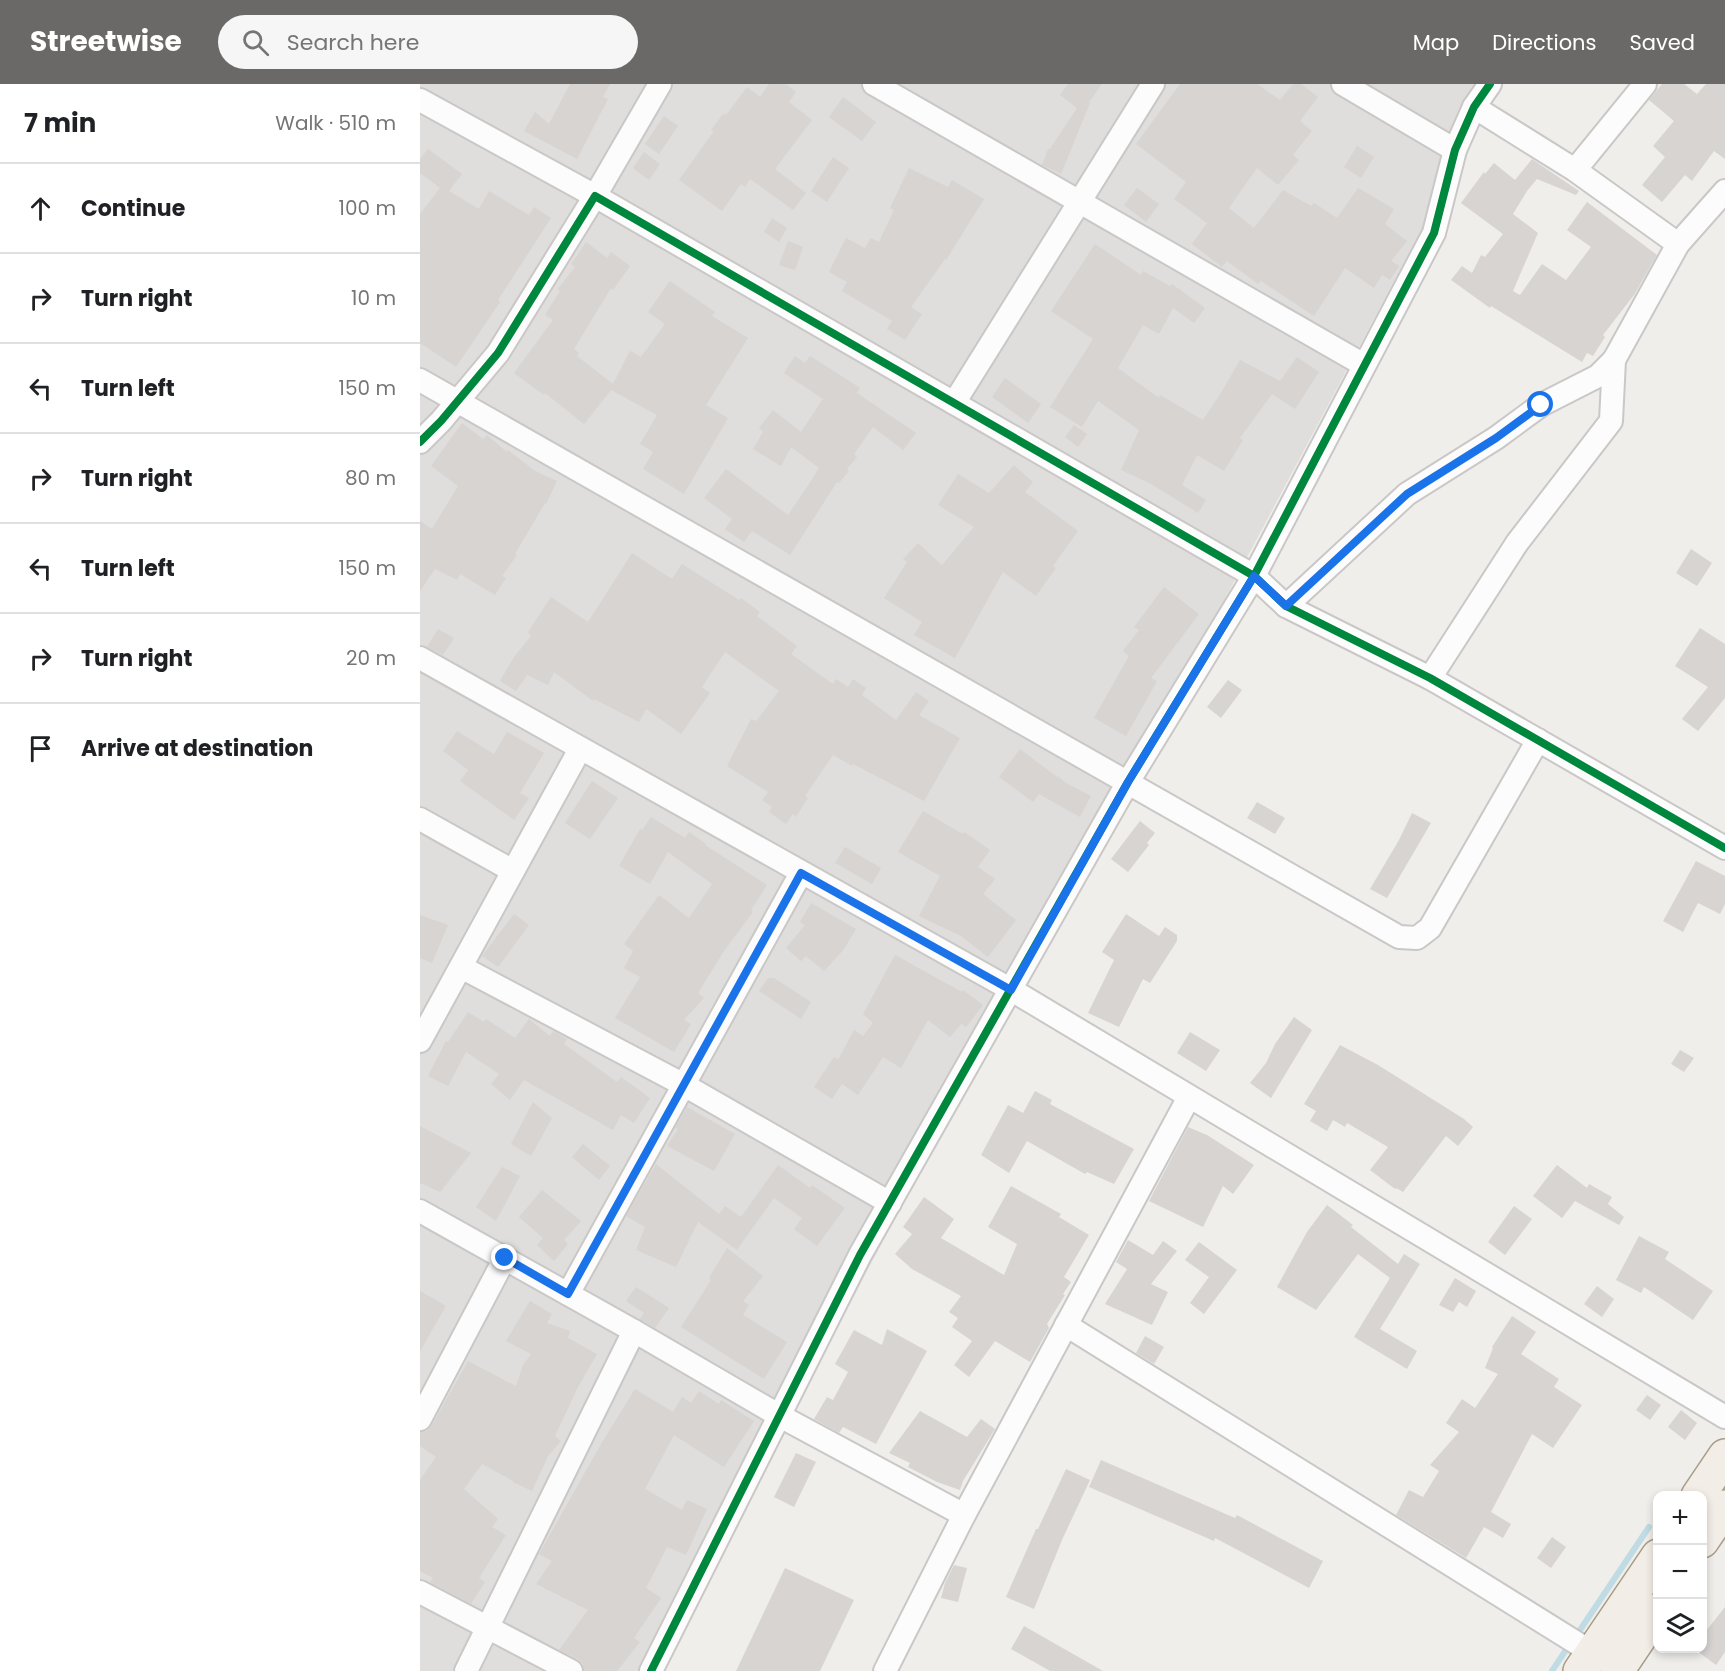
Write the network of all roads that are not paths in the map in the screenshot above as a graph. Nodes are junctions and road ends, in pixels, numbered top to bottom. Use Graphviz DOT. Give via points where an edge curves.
graph roads {
  1 [pos="660,84"];
  2 [pos="874,84"];
  3 [pos="1153,84"];
  4 [pos="1342,84"];
  5 [pos="1490,84"];
  6 [pos="1645,84"];
  7 [pos="420,100"];
  8 [pos="1474,107"];
  9 [pos="1455,150"];
  10 [pos="1575,170"];
  11 [pos="1725,190"];
  12 [pos="595,196"];
  13 [pos="1080,202"];
  14 [pos="1678,244"];
  15 [pos="1614,360"];
  16 [pos="1364,364"];
  17 [pos="420,380"];
  18 [pos="458,401"];
  19 [pos="954,403"];
  20 [pos="420,442"];
  21 [pos="1254,576"];
  22 [pos="1286,606"];
  23 [pos="423,667"];
  24 [pos="1430,678"];
  25 [pos="1538,740"];
  26 [pos="580,749"];
  27 [pos="1128,782"];
  28 [pos="420,819"];
  29 [pos="1725,848"];
  30 [pos="513,871"];
  31 [pos="801,873"];
  32 [pos="460,966"];
  33 [pos="1011,990"];
  34 [pos="420,1041"];
  35 [pos="684,1085"];
  36 [pos="1190,1097"];
  37 [pos="890,1203"];
  38 [pos="420,1210"];
  39 [pos="505,1258"];
  40 [pos="568,1294"];
  41 [pos="1066,1325"];
  42 [pos="634,1331"];
  43 [pos="780,1416"];
  44 [pos="1725,1417"];
  45 [pos="420,1419"];
  46 [pos="1725,1456"];
  47 [pos="1701,1491"];
  48 [pos="1725,1507"];
  49 [pos="964,1515"];
  50 [pos="1707,1534"];
  51 [pos="1653,1564"];
  52 [pos="420,1592"];
  53 [pos="1653,1614"];
  54 [pos="487,1627"];
  55 [pos="1592,1657"];
  56 [pos="466,1671"];
  57 [pos="571,1671"];
  58 [pos="651,1671"];
  59 [pos="885,1671"];
  1 -- 12 [label="street"];
  2 -- 13 [label="street"];
  3 -- 13 [label="street"];
  4 -- 9 [label="street"];
  5 -- 8 [label="street"];
  6 -- 10 [label="street"];
  7 -- 12 [label="street"];
  8 -- 9 [label="street"];
  8 -- 10 [label="street"];
  9 -- 16 [label="street" via="1434,233"];
  10 -- 14 [label="street"];
  11 -- 14 [label="street"];
  12 -- 18 [label="street" via="498,353"];
  12 -- 19 [label="street"];
  13 -- 16 [label="street"];
  13 -- 19 [label="street"];
  14 -- 15 [label="street"];
  15 -- 22 [label="street" via="1598,376 1541,405 1407,494"];
  15 -- 24 [label="street" via="1611,421 1517,543"];
  16 -- 21 [label="street"];
  17 -- 18 [label="street"];
  18 -- 20 [label="street"];
  18 -- 27 [label="street"];
  19 -- 21 [label="street"];
  21 -- 22 [label="street"];
  21 -- 27 [label="street"];
  22 -- 24 [label="street"];
  23 -- 26 [label="street"];
  24 -- 25 [label="street"];
  25 -- 27 [label="street" via="1430,928 1417,939 1400,937"];
  25 -- 29 [label="street"];
  26 -- 30 [label="street"];
  26 -- 31 [label="street"];
  27 -- 33 [label="street"];
  28 -- 30 [label="street"];
  30 -- 32 [label="street"];
  31 -- 33 [label="street"];
  31 -- 35 [label="street"];
  32 -- 34 [label="street"];
  32 -- 35 [label="street"];
  33 -- 36 [label="street"];
  33 -- 37 [label="street"];
  35 -- 37 [label="street"];
  35 -- 40 [label="street"];
  36 -- 41 [label="street"];
  36 -- 44 [label="street"];
  37 -- 43 [label="street"];
  38 -- 39 [label="street"];
  39 -- 40 [label="street"];
  39 -- 45 [label="street"];
  40 -- 42 [label="street"];
  41 -- 49 [label="street"];
  41 -- 55 [label="street"];
  42 -- 43 [label="street"];
  42 -- 54 [label="street"];
  43 -- 49 [label="street"];
  43 -- 58 [label="street"];
  46 -- 47 [label="main road"];
  48 -- 50 [label="main road"];
  49 -- 59 [label="street"];
  51 -- 55 [label="main road"];
  52 -- 54 [label="street"];
  53 -- 55 [label="main road"];
  54 -- 56 [label="street"];
  54 -- 57 [label="street"];
}
